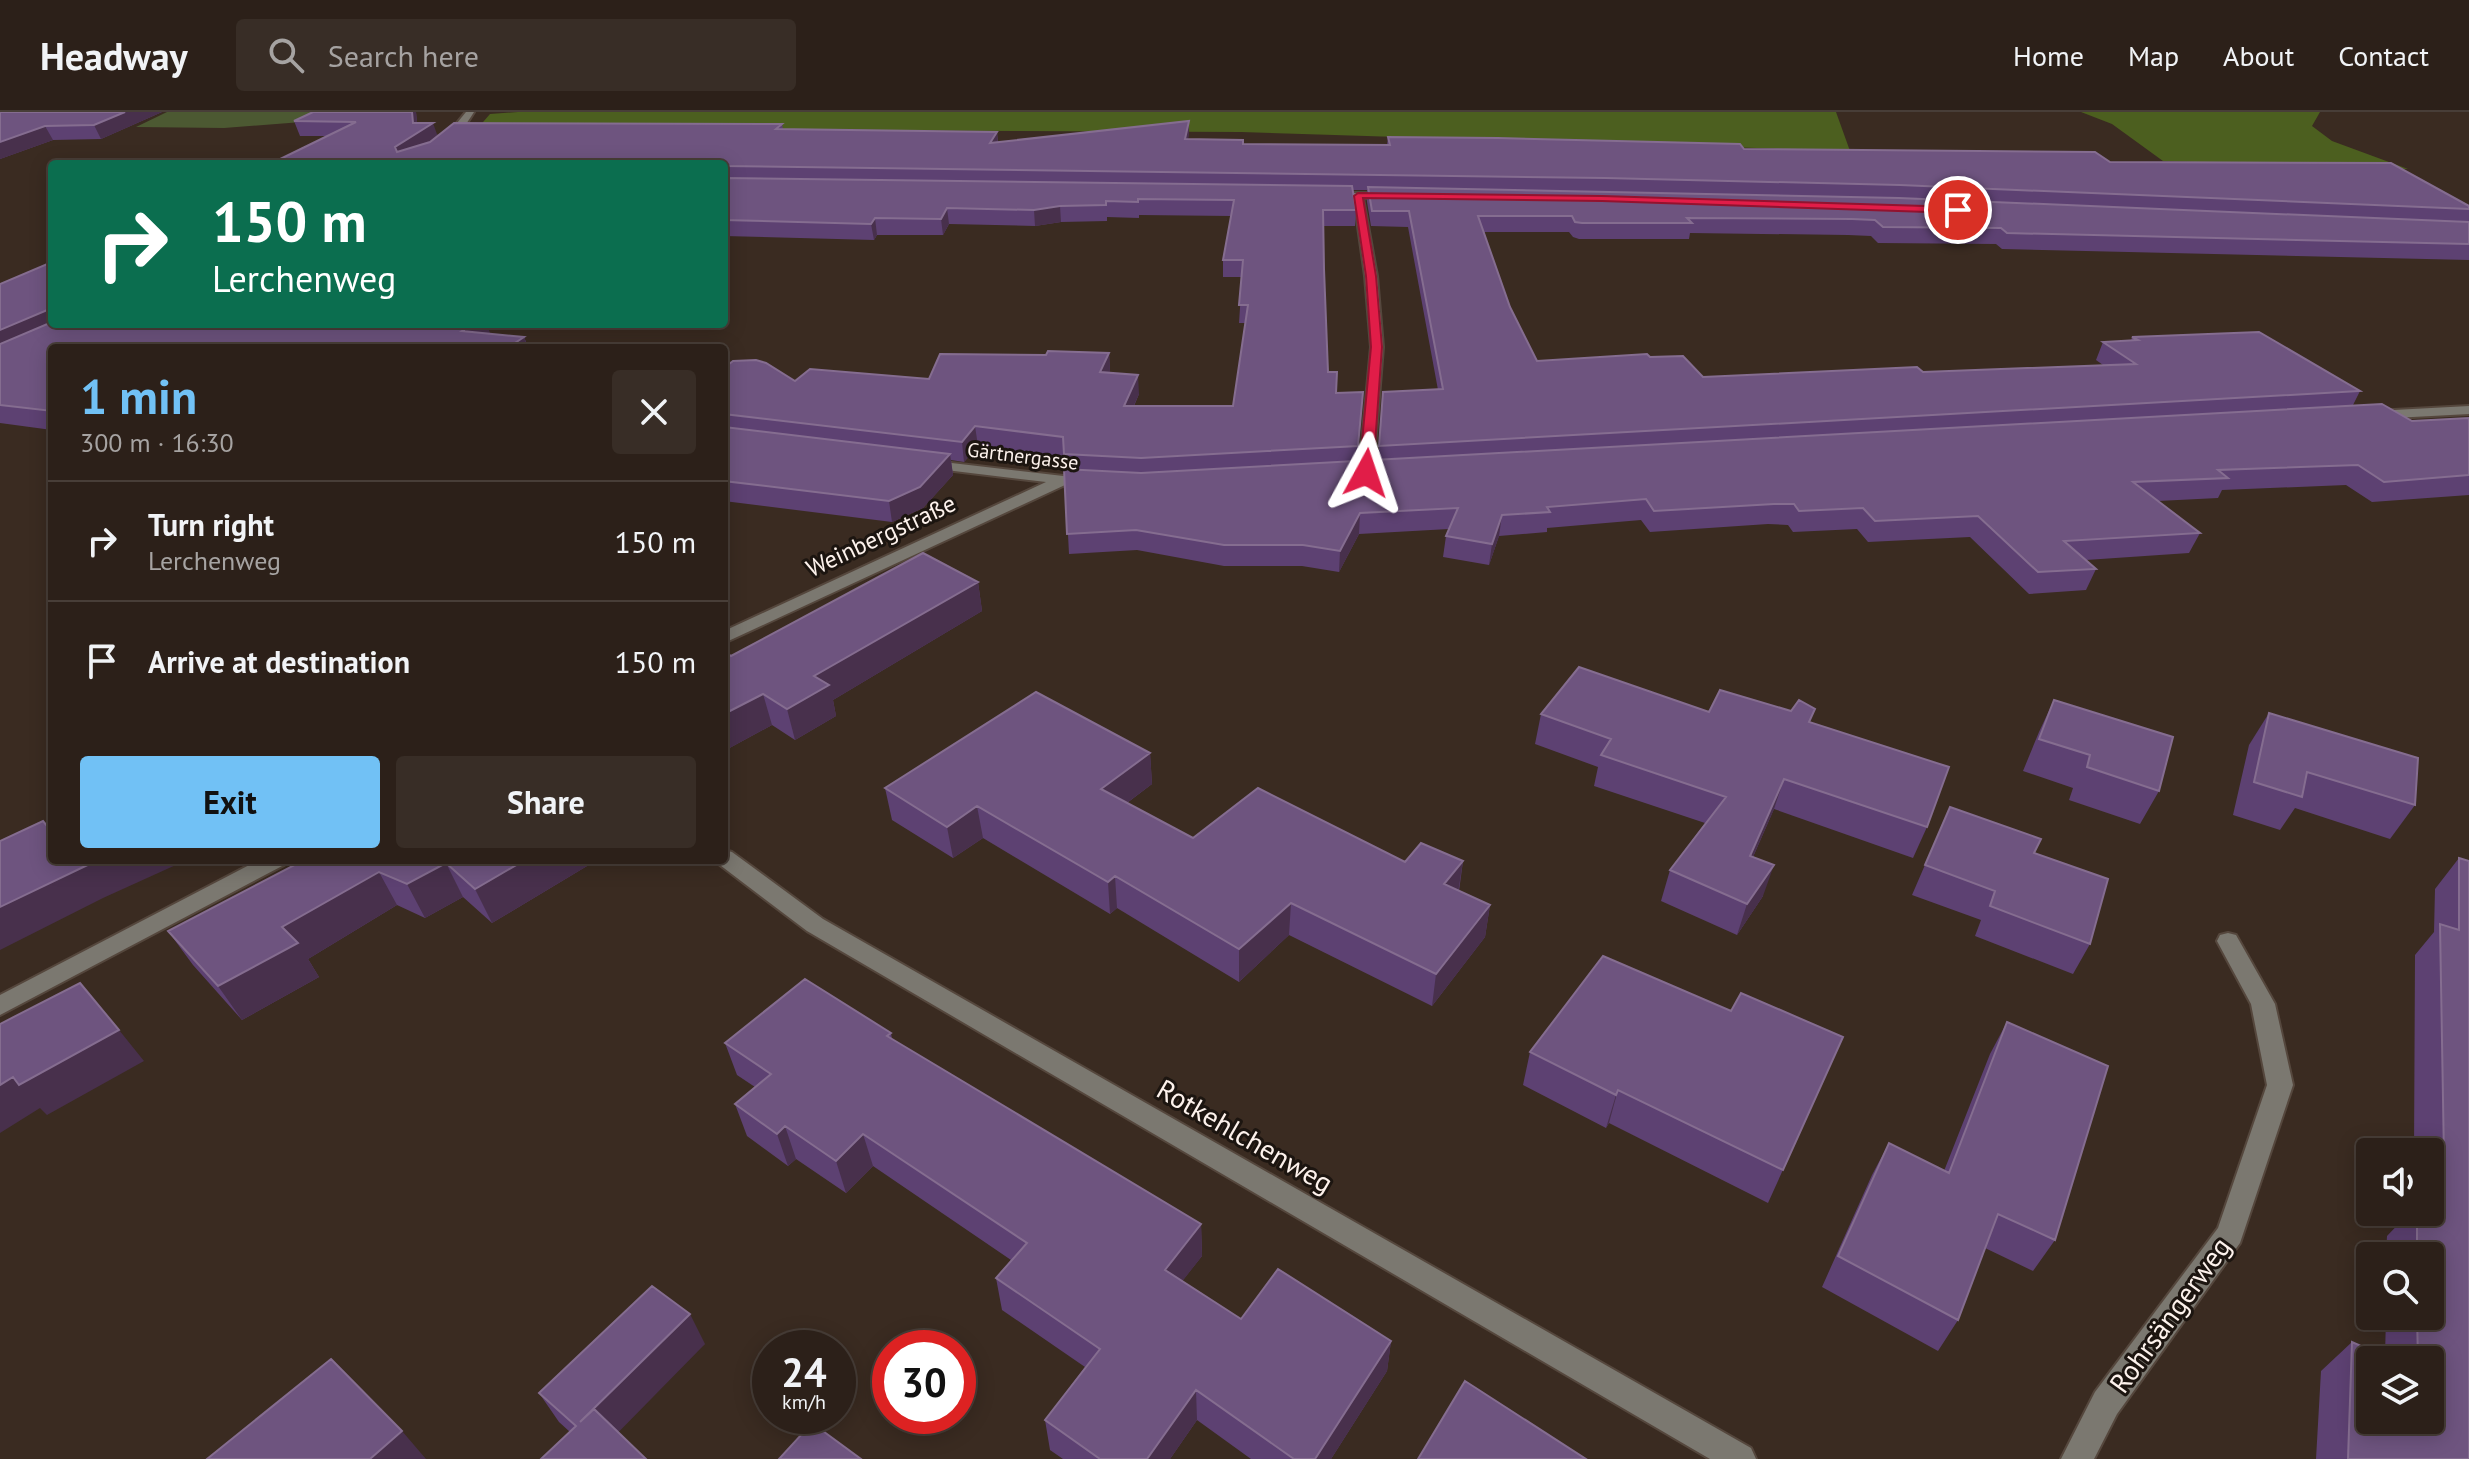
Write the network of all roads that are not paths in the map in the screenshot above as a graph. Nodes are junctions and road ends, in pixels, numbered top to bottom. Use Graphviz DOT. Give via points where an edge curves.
graph roads {
  1 [pos="470,112"];
  2 [pos="413,160"];
  3 [pos="1311,195"];
  4 [pos="1358,196"];
  5 [pos="1404,196"];
  6 [pos="2469,410"];
  7 [pos="2358,416"];
  8 [pos="908,462"];
  9 [pos="1366,473"];
  10 [pos="1061,481"];
  11 [pos="1097,484"];
  12 [pos="728,636"];
  13 [pos="728,860"];
  14 [pos="268,864"];
  15 [pos="2228,941"];
  16 [pos="0,1006"];
  17 [pos="1740,1459"];
  18 [pos="2077,1459"];
  1 -- 2 [label="street" via="445,139"];
  3 -- 4 [label="street"];
  4 -- 5 [label="street"];
  4 -- 9 [label="street" via="1377,347"];
  6 -- 7 [label="street"];
  8 -- 10 [label="street, Gärtnergasse"];
  10 -- 11 [label="street, Gärtnergasse"];
  10 -- 12 [label="street, Weinbergstraße"];
  13 -- 17 [label="street, Rotkehlchenweg" via="815,925"];
  14 -- 16 [label="street"];
  15 -- 18 [label="street, Rohrsängerweg" via="2263,1004 2280,1085 2230,1234 2106,1403"];
}
